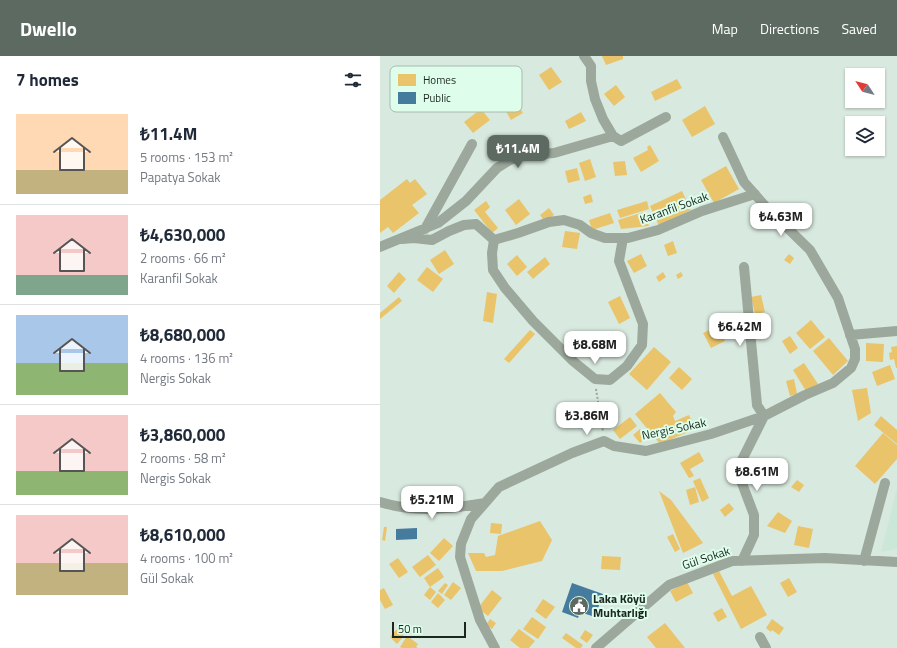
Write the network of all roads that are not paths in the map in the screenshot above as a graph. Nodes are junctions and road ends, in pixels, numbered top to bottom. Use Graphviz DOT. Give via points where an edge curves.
graph roads {
  1 [pos="584,56"];
  2 [pos="666,117"];
  3 [pos="613,136"];
  4 [pos="723,137"];
  5 [pos="472,144"];
  6 [pos="755,194"];
  7 [pos="425,229"];
  8 [pos="622,238"];
  9 [pos="402,239"];
  10 [pos="494,240"];
  11 [pos="380,247"];
  12 [pos="744,267"];
  13 [pos="897,331"];
  14 [pos="850,335"];
  15 [pos="764,416"];
  16 [pos="885,483"];
  17 [pos="380,502"];
  18 [pos="485,503"];
  19 [pos="742,561"];
  20 [pos="864,561"];
  21 [pos="897,562"];
  22 [pos="760,637"];
  23 [pos="495,648"];
  24 [pos="596,648"];
  25 [pos="766,648"];
  1 -- 3 [label="street" via="591,66 595,99"];
  2 -- 3 [label="street" via="621,141"];
  3 -- 7 [label="street" via="554,153 524,155 510,160 497,168 466,201 438,223"];
  4 -- 6 [label="street" via="744,182"];
  5 -- 7 [label="street"];
  6 -- 8 [label="street, Karanfil Sokak" via="702,211 658,230"];
  6 -- 14 [label="street" via="810,250 838,298"];
  7 -- 9 [label="street"];
  8 -- 10 [label="street, Karanfil Sokak" via="605,238 564,220 549,222"];
  8 -- 10 [label="street" via="619,261 643,324 642,345 627,366 610,380 595,379 573,361 505,288 493,270"];
  9 -- 10 [label="street" via="432,240 456,228 476,224"];
  9 -- 11 [label="street"];
  12 -- 15 [label="street" via="757,405"];
  13 -- 14 [label="street"];
  14 -- 15 [label="street, Nergis Sokak" via="855,350 851,368 833,383"];
  15 -- 18 [label="street, Nergis Sokak" via="711,434 646,451 614,446 604,441 499,487"];
  15 -- 19 [label="street" via="737,470 754,515 754,535"];
  16 -- 20 [label="street"];
  17 -- 18 [label="street" via="416,509"];
  18 -- 23 [label="street" via="471,519 461,544 460,557 480,620"];
  19 -- 20 [label="street, Gül Sokak" via="824,558"];
  19 -- 24 [label="street, Gül Sokak" via="732,561 670,584"];
  20 -- 21 [label="street, Gül Sokak"];
  22 -- 25 [label="street"];
}
